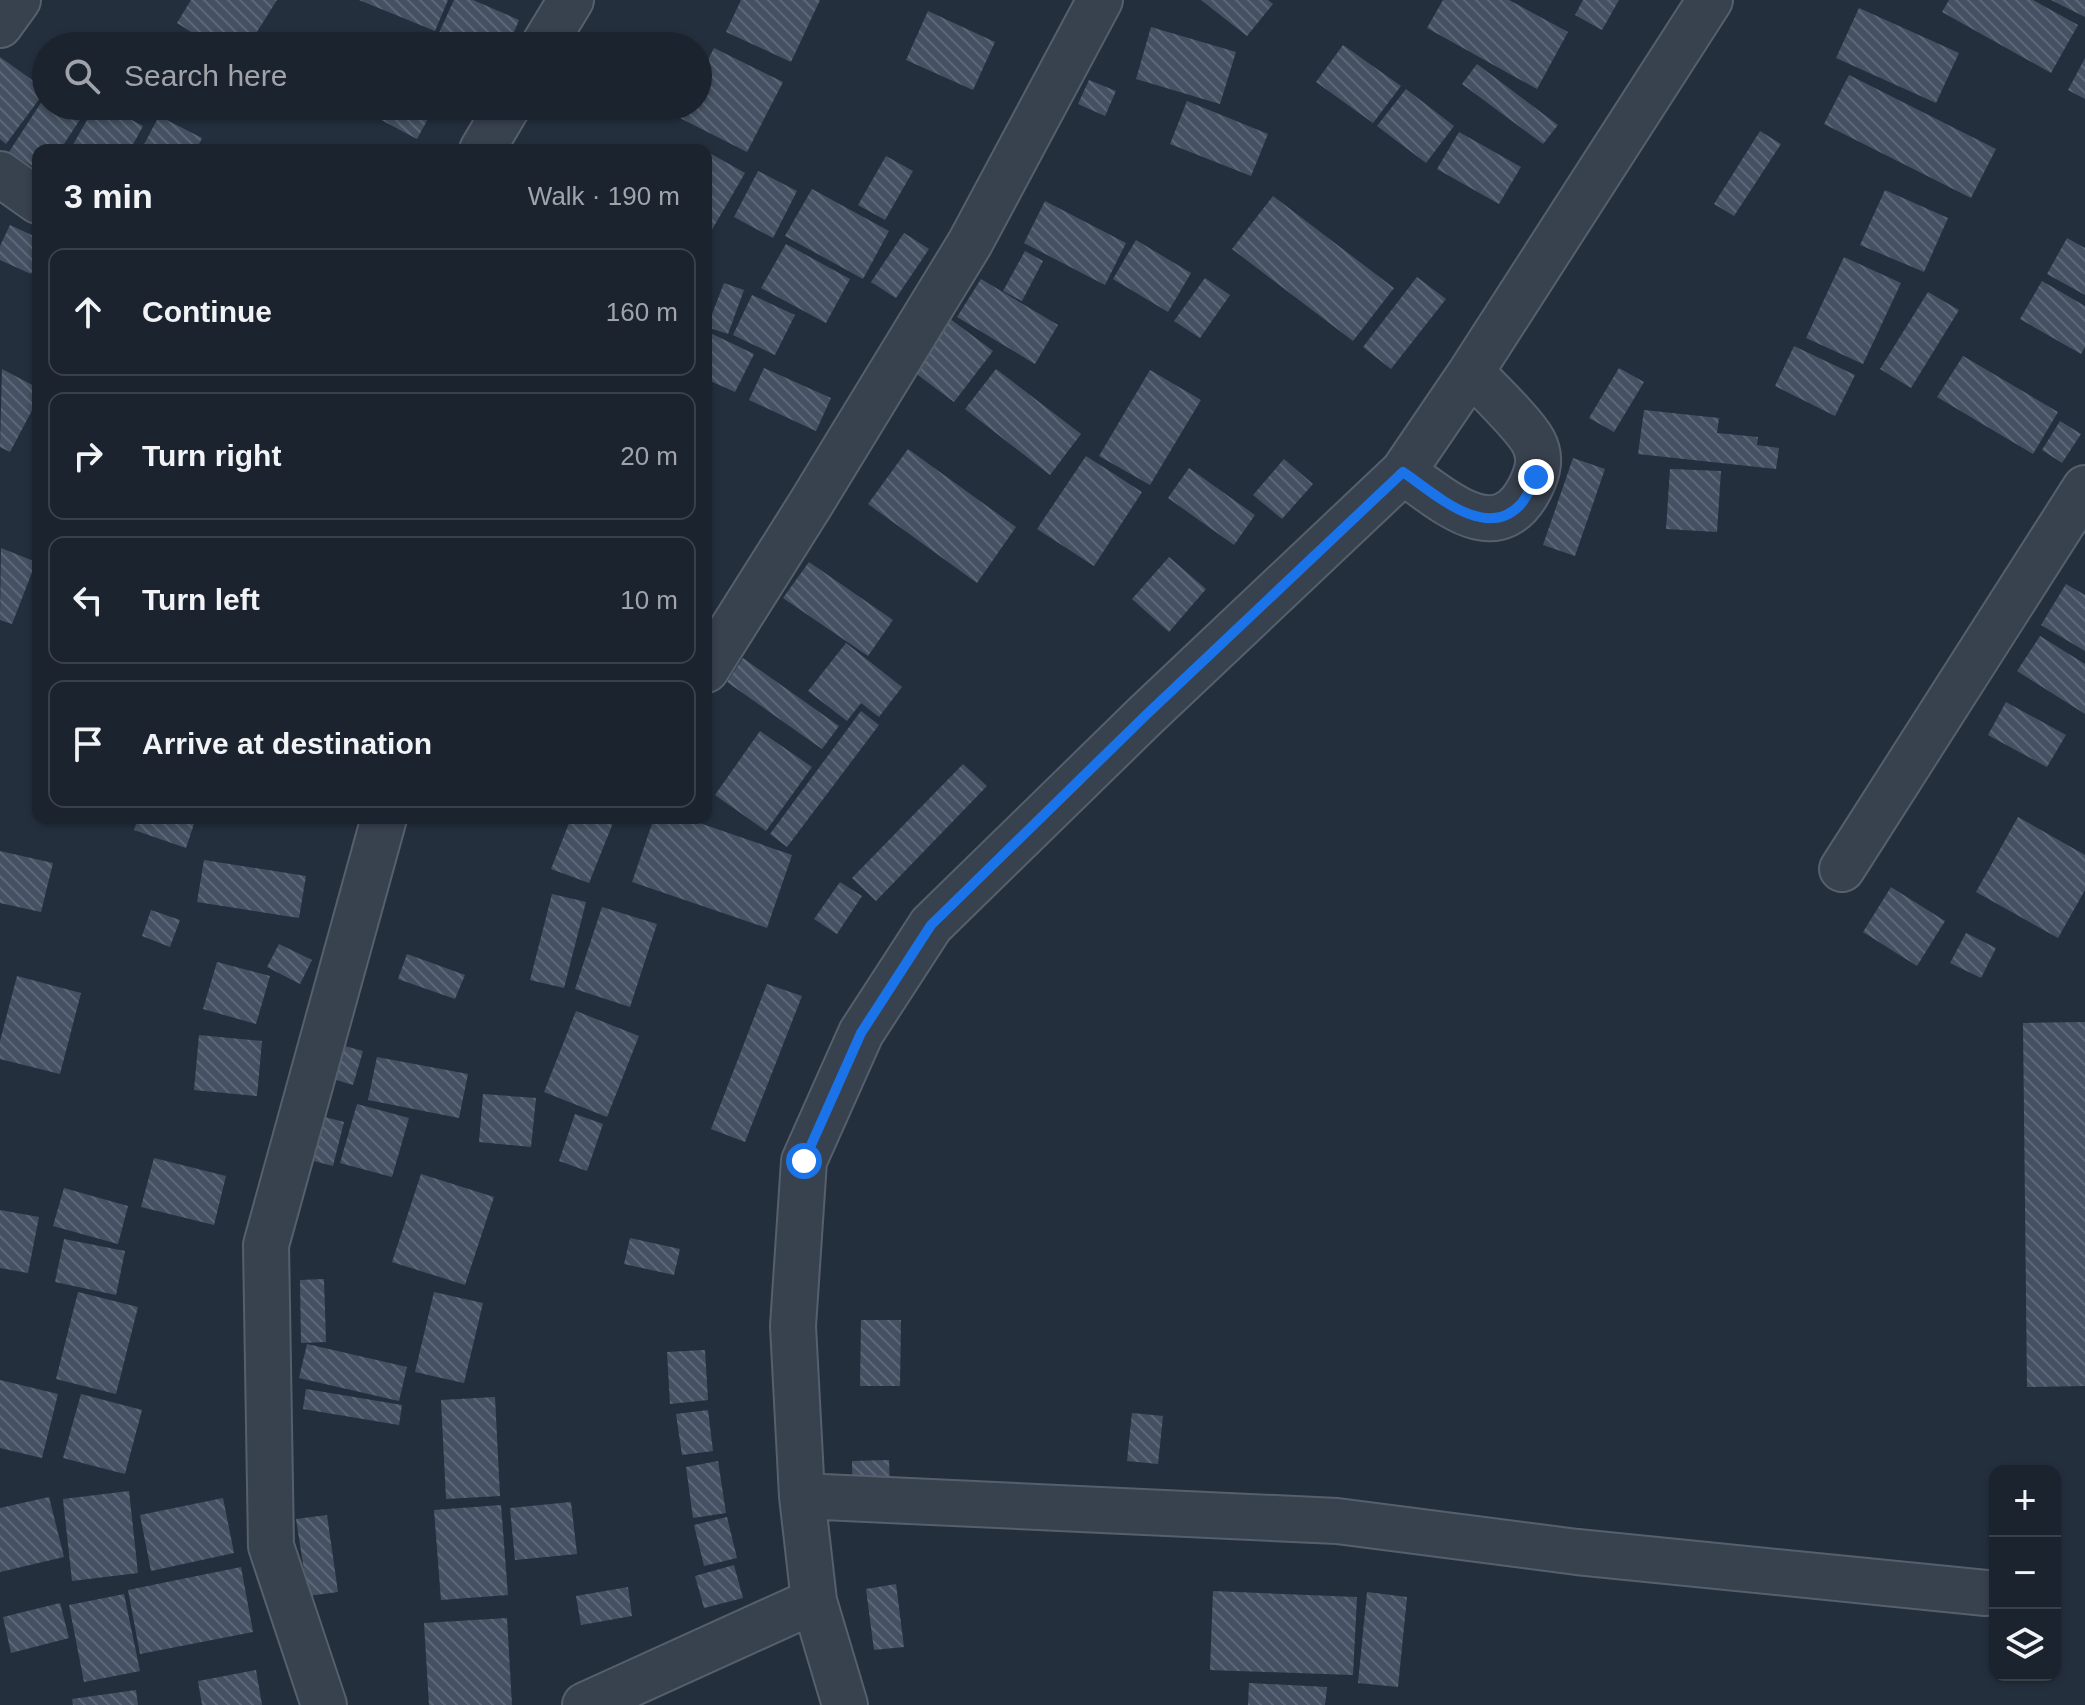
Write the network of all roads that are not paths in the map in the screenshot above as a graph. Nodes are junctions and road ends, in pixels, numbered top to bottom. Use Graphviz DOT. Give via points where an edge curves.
graph roads {
  1 [pos="18,0"];
  2 [pos="571,0"];
  3 [pos="1100,0"];
  4 [pos="1710,0"];
  5 [pos="0,25"];
  6 [pos="552,32"];
  7 [pos="500,120"];
  8 [pos="486,144"];
  9 [pos="0,174"];
  10 [pos="32,197"];
  11 [pos="1471,372"];
  12 [pos="1403,472"];
  13 [pos="2085,488"];
  14 [pos="712,660"];
  15 [pos="382,824"];
  16 [pos="1842,869"];
  17 [pos="802,1496"];
  18 [pos="1986,1593"];
  19 [pos="814,1601"];
  20 [pos="324,1705"];
  21 [pos="585,1705"];
  22 [pos="845,1705"];
  1 -- 5 [label="street"];
  2 -- 6 [label="street"];
  3 -- 14 [label="street" via="970,243"];
  4 -- 11 [label="street"];
  7 -- 8 [label="street"];
  9 -- 10 [label="street"];
  11 -- 12 [label="street"];
  11 -- 12 [label="street" via="1533,439 1539,457 1536,477 1522,504 1496,518 1470,517"];
  12 -- 17 [label="street" via="931,925 861,1033 804,1161 793,1326"];
  13 -- 16 [label="street"];
  15 -- 20 [label="street" via="266,1245 271,1546"];
  17 -- 18 [label="street" via="1337,1521 1577,1552"];
  17 -- 19 [label="street"];
  19 -- 21 [label="street"];
  19 -- 22 [label="street"];
}
